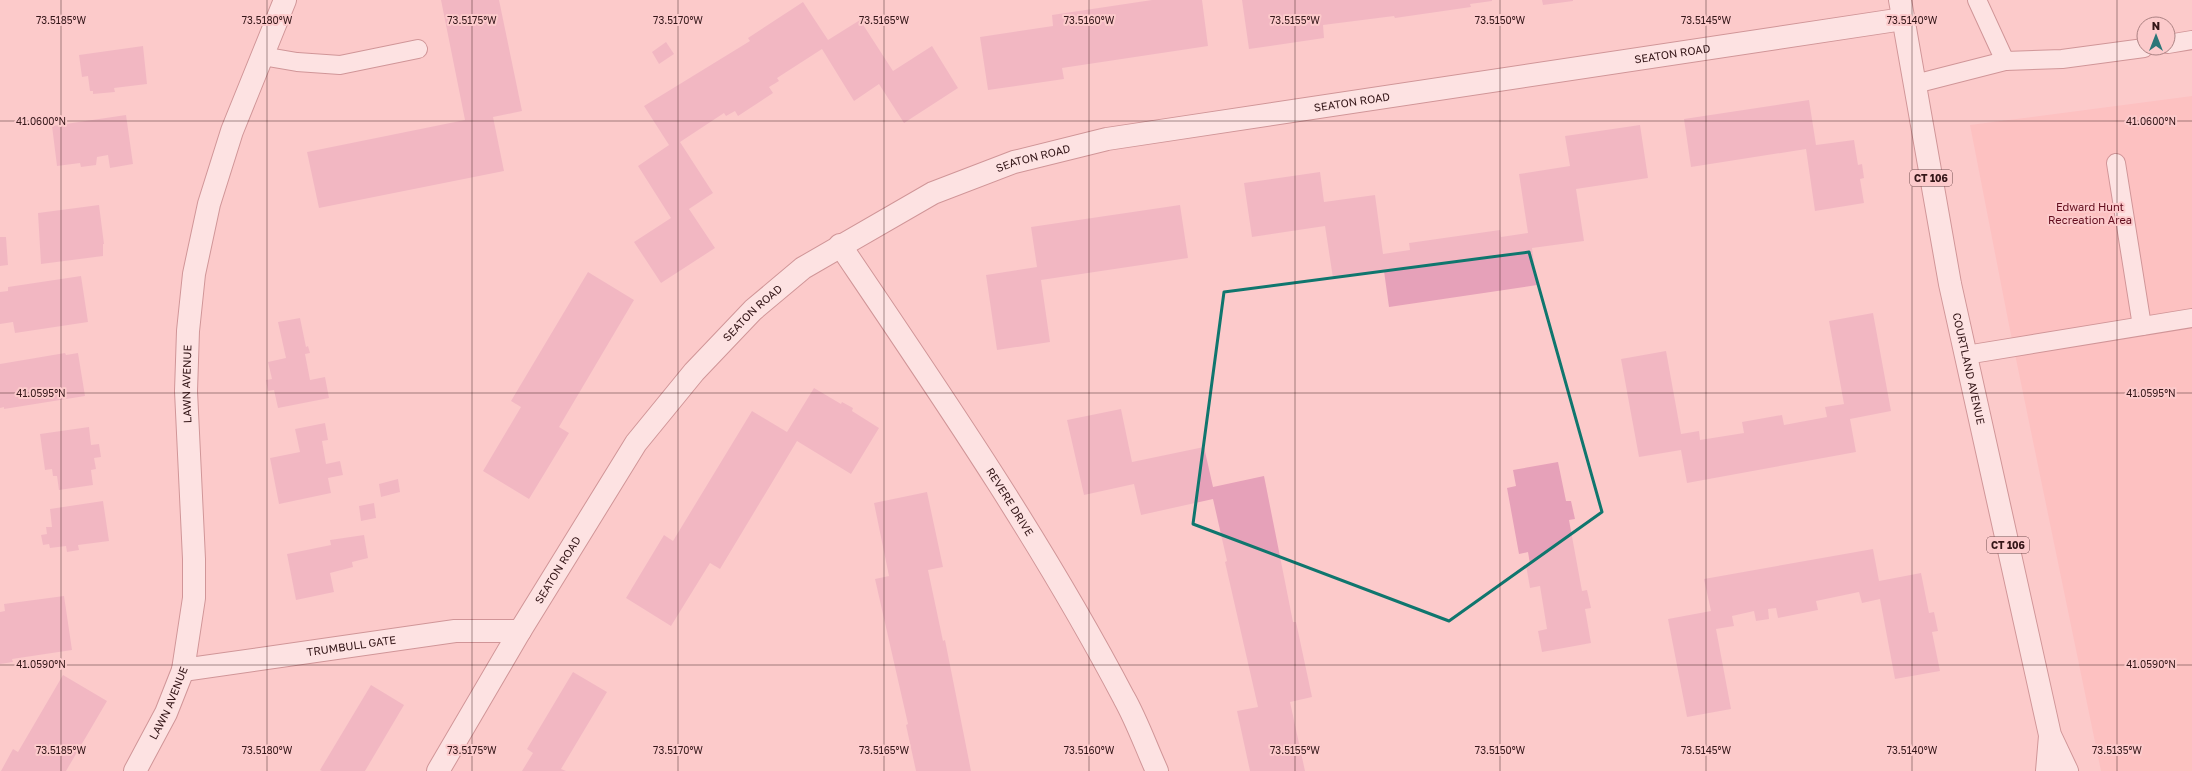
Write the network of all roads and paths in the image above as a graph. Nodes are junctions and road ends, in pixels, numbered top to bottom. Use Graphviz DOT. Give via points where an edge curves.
graph roads {
  1 [pos="286,0"];
  2 [pos="1977,0"];
  3 [pos="1902,9"];
  4 [pos="2192,40"];
  5 [pos="2176,43"];
  6 [pos="418,49"];
  7 [pos="2136,49"];
  8 [pos="262,56"];
  9 [pos="2005,61"];
  10 [pos="1915,84"];
  11 [pos="2116,163"];
  12 [pos="840,245"];
  13 [pos="2192,318"];
  14 [pos="2142,326"];
  15 [pos="1966,355"];
  16 [pos="520,631"];
  17 [pos="183,670"];
  18 [pos="2050,735"];
  19 [pos="135,771"];
  20 [pos="438,771"];
  21 [pos="1157,771"];
  22 [pos="2047,771"];
  23 [pos="2067,771"];
  1 -- 8 [label="street, LAWN AVENUE"];
  2 -- 9 [label="lane"];
  3 -- 10 [label="street, COURTLAND AVENUE / CT 106"];
  3 -- 12 [label="street, SEATON ROAD" via="1107,139 1014,162 933,193"];
  4 -- 5 [label="lane"];
  6 -- 8 [label="lane" via="340,65"];
  7 -- 9 [label="lane" via="2062,60"];
  8 -- 17 [label="street, LAWN AVENUE" via="232,131 209,204 194,274 188,331 186,391 194,598"];
  9 -- 10 [label="lane"];
  10 -- 15 [label="street, COURTLAND AVENUE / CT 106" via="1950,284"];
  11 -- 14 [label="lane"];
  12 -- 16 [label="street, SEATON ROAD" via="803,268 753,310 694,372 636,442"];
  12 -- 21 [label="street, REVERE DRIVE" via="977,448 1049,564 1125,699"];
  13 -- 14 [label="lane"];
  14 -- 15 [label="lane"];
  15 -- 18 [label="street, COURTLAND AVENUE / CT 106"];
  16 -- 17 [label="street, TRUMBULL GATE" via="455,630"];
  16 -- 20 [label="street, SEATON ROAD"];
  17 -- 19 [label="street, LAWN AVENUE" via="166,712"];
  18 -- 22 [label="street, COURTLAND AVENUE / CT 106"];
  18 -- 23 [label="street, COURTLAND AVENUE / CT 106"];
}
